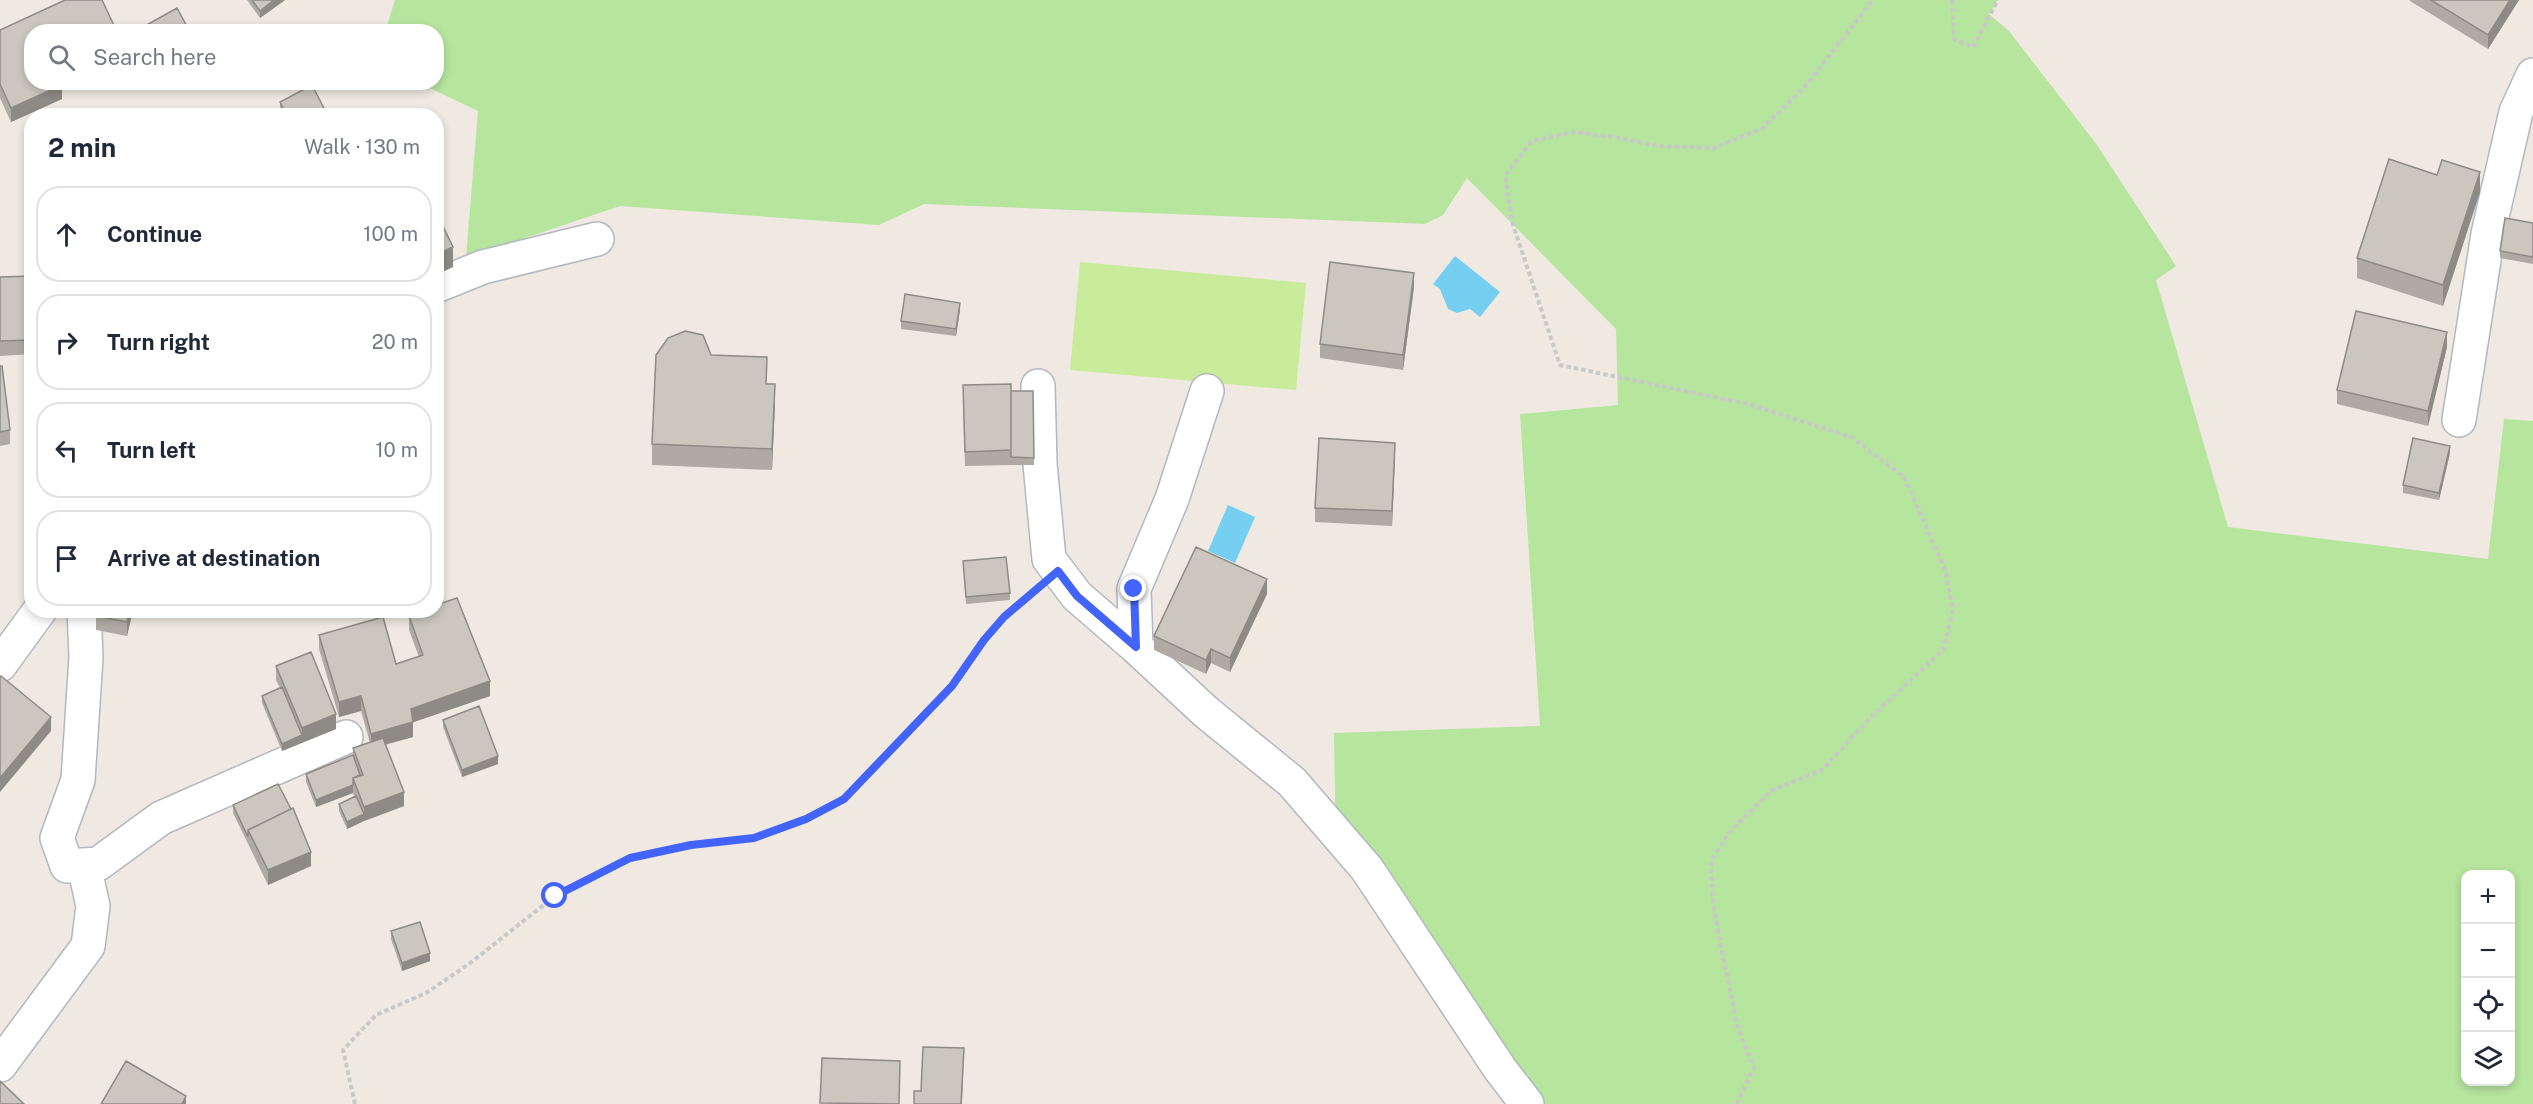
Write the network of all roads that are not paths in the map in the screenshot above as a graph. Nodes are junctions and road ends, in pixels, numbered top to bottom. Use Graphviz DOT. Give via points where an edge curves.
graph roads {
  1 [pos="2533,75"];
  2 [pos="597,239"];
  3 [pos="444,283"];
  4 [pos="1038,386"];
  5 [pos="1207,391"];
  6 [pos="2459,420"];
  7 [pos="34,618"];
  8 [pos="84,618"];
  9 [pos="1136,647"];
  10 [pos="0,665"];
  11 [pos="346,737"];
  12 [pos="84,864"];
  13 [pos="0,1065"];
  14 [pos="1527,1104"];
  1 -- 6 [label="street" via="2516,112 2488,234"];
  2 -- 3 [label="street" via="483,267"];
  4 -- 9 [label="street" via="1049,559 1077,596"];
  5 -- 9 [label="street" via="1172,499 1134,589"];
  7 -- 10 [label="street"];
  8 -- 12 [label="street" via="86,657 78,780 57,838 67,866"];
  9 -- 14 [label="street" via="1206,712 1292,782 1367,869"];
  11 -- 12 [label="street" via="161,818 99,864"];
  12 -- 13 [label="street" via="93,906 88,946"];
}
